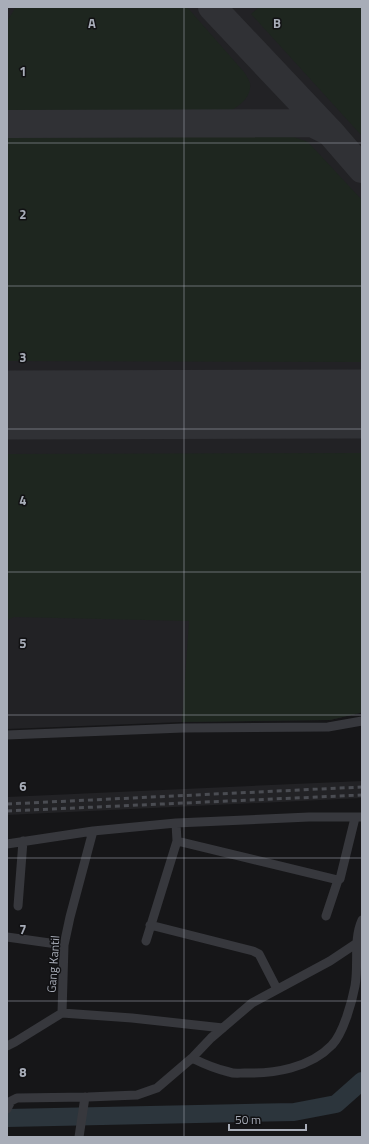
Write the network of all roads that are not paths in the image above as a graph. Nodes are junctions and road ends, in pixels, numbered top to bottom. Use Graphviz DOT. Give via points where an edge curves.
graph roads {
  1 [pos="362,721"];
  2 [pos="7,736"];
  3 [pos="358,818"];
  4 [pos="176,823"];
  5 [pos="93,831"];
  6 [pos="24,841"];
  7 [pos="177,841"];
  8 [pos="7,844"];
  9 [pos="338,880"];
  10 [pos="18,906"];
  11 [pos="326,916"];
  12 [pos="362,920"];
  13 [pos="150,925"];
  14 [pos="7,937"];
  15 [pos="146,941"];
  16 [pos="357,942"];
  17 [pos="64,945"];
  18 [pos="277,989"];
  19 [pos="62,1013"];
  20 [pos="223,1028"];
  21 [pos="7,1046"];
  22 [pos="192,1058"];
  23 [pos="85,1097"];
  24 [pos="7,1109"];
  25 [pos="79,1137"];
  1 -- 2 [label="street" via="328,727 184,728"];
  3 -- 4 [label="street" via="309,817"];
  3 -- 9 [label="street"];
  4 -- 5 [label="street"];
  4 -- 7 [label="street"];
  5 -- 6 [label="street"];
  5 -- 17 [label="street, Gang Kantil"];
  6 -- 8 [label="street"];
  6 -- 10 [label="street"];
  7 -- 9 [label="street"];
  7 -- 13 [label="street"];
  9 -- 11 [label="street"];
  12 -- 16 [label="street"];
  13 -- 15 [label="street"];
  13 -- 18 [label="street" via="259,954"];
  14 -- 17 [label="street"];
  16 -- 18 [label="street" via="330,961"];
  16 -- 22 [label="street" via="355,986 347,1016 333,1045 322,1054 294,1068 260,1074 230,1073 209,1067"];
  17 -- 19 [label="street, Gang Kantil"];
  18 -- 20 [label="street" via="252,1003"];
  19 -- 20 [label="street"];
  19 -- 21 [label="street"];
  20 -- 22 [label="street"];
  22 -- 23 [label="street" via="157,1088 136,1095"];
  23 -- 24 [label="street" via="16,1098"];
  23 -- 25 [label="street"];
}
